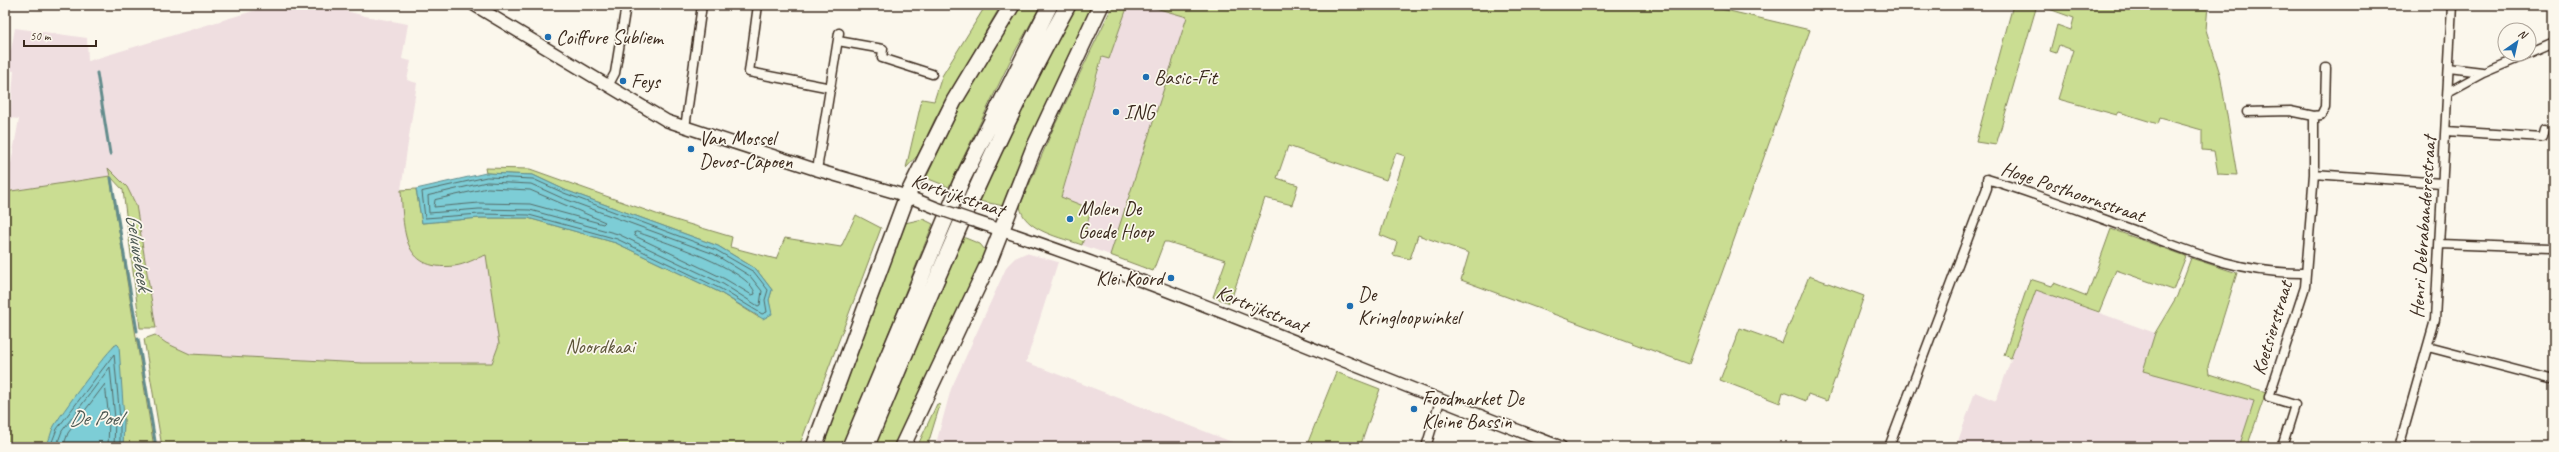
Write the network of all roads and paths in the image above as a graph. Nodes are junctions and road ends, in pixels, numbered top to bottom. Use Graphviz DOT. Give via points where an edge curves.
graph roads {
  1 [pos="474,5"];
  2 [pos="626,5"];
  3 [pos="702,5"];
  4 [pos="758,5"];
  5 [pos="1012,5"];
  6 [pos="1050,5"];
  7 [pos="1068,5"];
  8 [pos="1101,5"];
  9 [pos="2452,5"];
  10 [pos="2554,43"];
  11 [pos="2537,50"];
  12 [pos="2509,62"];
  13 [pos="2326,68"];
  14 [pos="2449,68"];
  15 [pos="2483,72"];
  16 [pos="932,74"];
  17 [pos="608,86"];
  18 [pos="831,88"];
  19 [pos="2448,92"];
  20 [pos="2247,112"];
  21 [pos="2314,116"];
  22 [pos="685,128"];
  23 [pos="2545,129"];
  24 [pos="2446,131"];
  25 [pos="817,170"];
  26 [pos="2314,174"];
  27 [pos="2442,183"];
  28 [pos="906,196"];
  29 [pos="1002,230"];
  30 [pos="2440,244"];
  31 [pos="2550,248"];
  32 [pos="2306,273"];
  33 [pos="2428,347"];
  34 [pos="2554,380"];
  35 [pos="1440,401"];
  36 [pos="814,447"];
  37 [pos="850,447"];
  38 [pos="866,447"];
  39 [pos="902,447"];
  40 [pos="1426,447"];
  41 [pos="1561,447"];
  42 [pos="1889,447"];
  43 [pos="2282,447"];
  44 [pos="2400,447"];
  1 -- 17 [label="main road, Kortrijkstraat"];
  2 -- 17 [label="street" via="615,73"];
  3 -- 22 [label="street"];
  4 -- 18 [label="street" via="749,72"];
  5 -- 28 [label="highway" via="954,101"];
  6 -- 37 [label="highway" via="962,182"];
  7 -- 38 [label="highway" via="1009,116 977,185"];
  8 -- 29 [label="highway" via="1033,150"];
  9 -- 14 [label="street, Henri Debrabanderestraat"];
  10 -- 11 [label="street"];
  12 -- 15 [label="street"];
  13 -- 21 [label="street" via="2325,107 2321,115"];
  14 -- 15 [label="street"];
  14 -- 19 [label="street, Henri Debrabanderestraat"];
  15 -- 19 [label="street"];
  16 -- 18 [label="street" via="882,58 883,49 838,37"];
  17 -- 22 [label="main road, Kortrijkstraat" via="667,121"];
  18 -- 25 [label="street"];
  19 -- 24 [label="street, Henri Debrabanderestraat"];
  20 -- 21 [label="street" via="2290,111"];
  21 -- 26 [label="street, Koetsierstraat"];
  22 -- 25 [label="main road, Kortrijkstraat"];
  23 -- 24 [label="street" via="2543,137"];
  24 -- 27 [label="street, Henri Debrabanderestraat"];
  25 -- 28 [label="main road, Kortrijkstraat"];
  26 -- 27 [label="street"];
  26 -- 32 [label="street, Koetsierstraat"];
  27 -- 30 [label="street, Henri Debrabanderestraat"];
  28 -- 29 [label="main road, Kortrijkstraat, bridge"];
  28 -- 36 [label="highway"];
  29 -- 35 [label="main road, Kortrijkstraat" via="1134,277"];
  29 -- 39 [label="highway"];
  30 -- 31 [label="street"];
  30 -- 33 [label="street, Henri Debrabanderestraat" via="2435,320"];
  32 -- 42 [label="street, Hoge Posthoornstraat" via="2274,273 2221,263 1987,179 1987,188"];
  32 -- 43 [label="street, Koetsierstraat" via="2305,287 2269,397 2295,405"];
  33 -- 34 [label="street"];
  33 -- 44 [label="street, Henri Debrabanderestraat"];
  35 -- 40 [label="street"];
  35 -- 41 [label="main road, Kortrijkstraat"];
}
